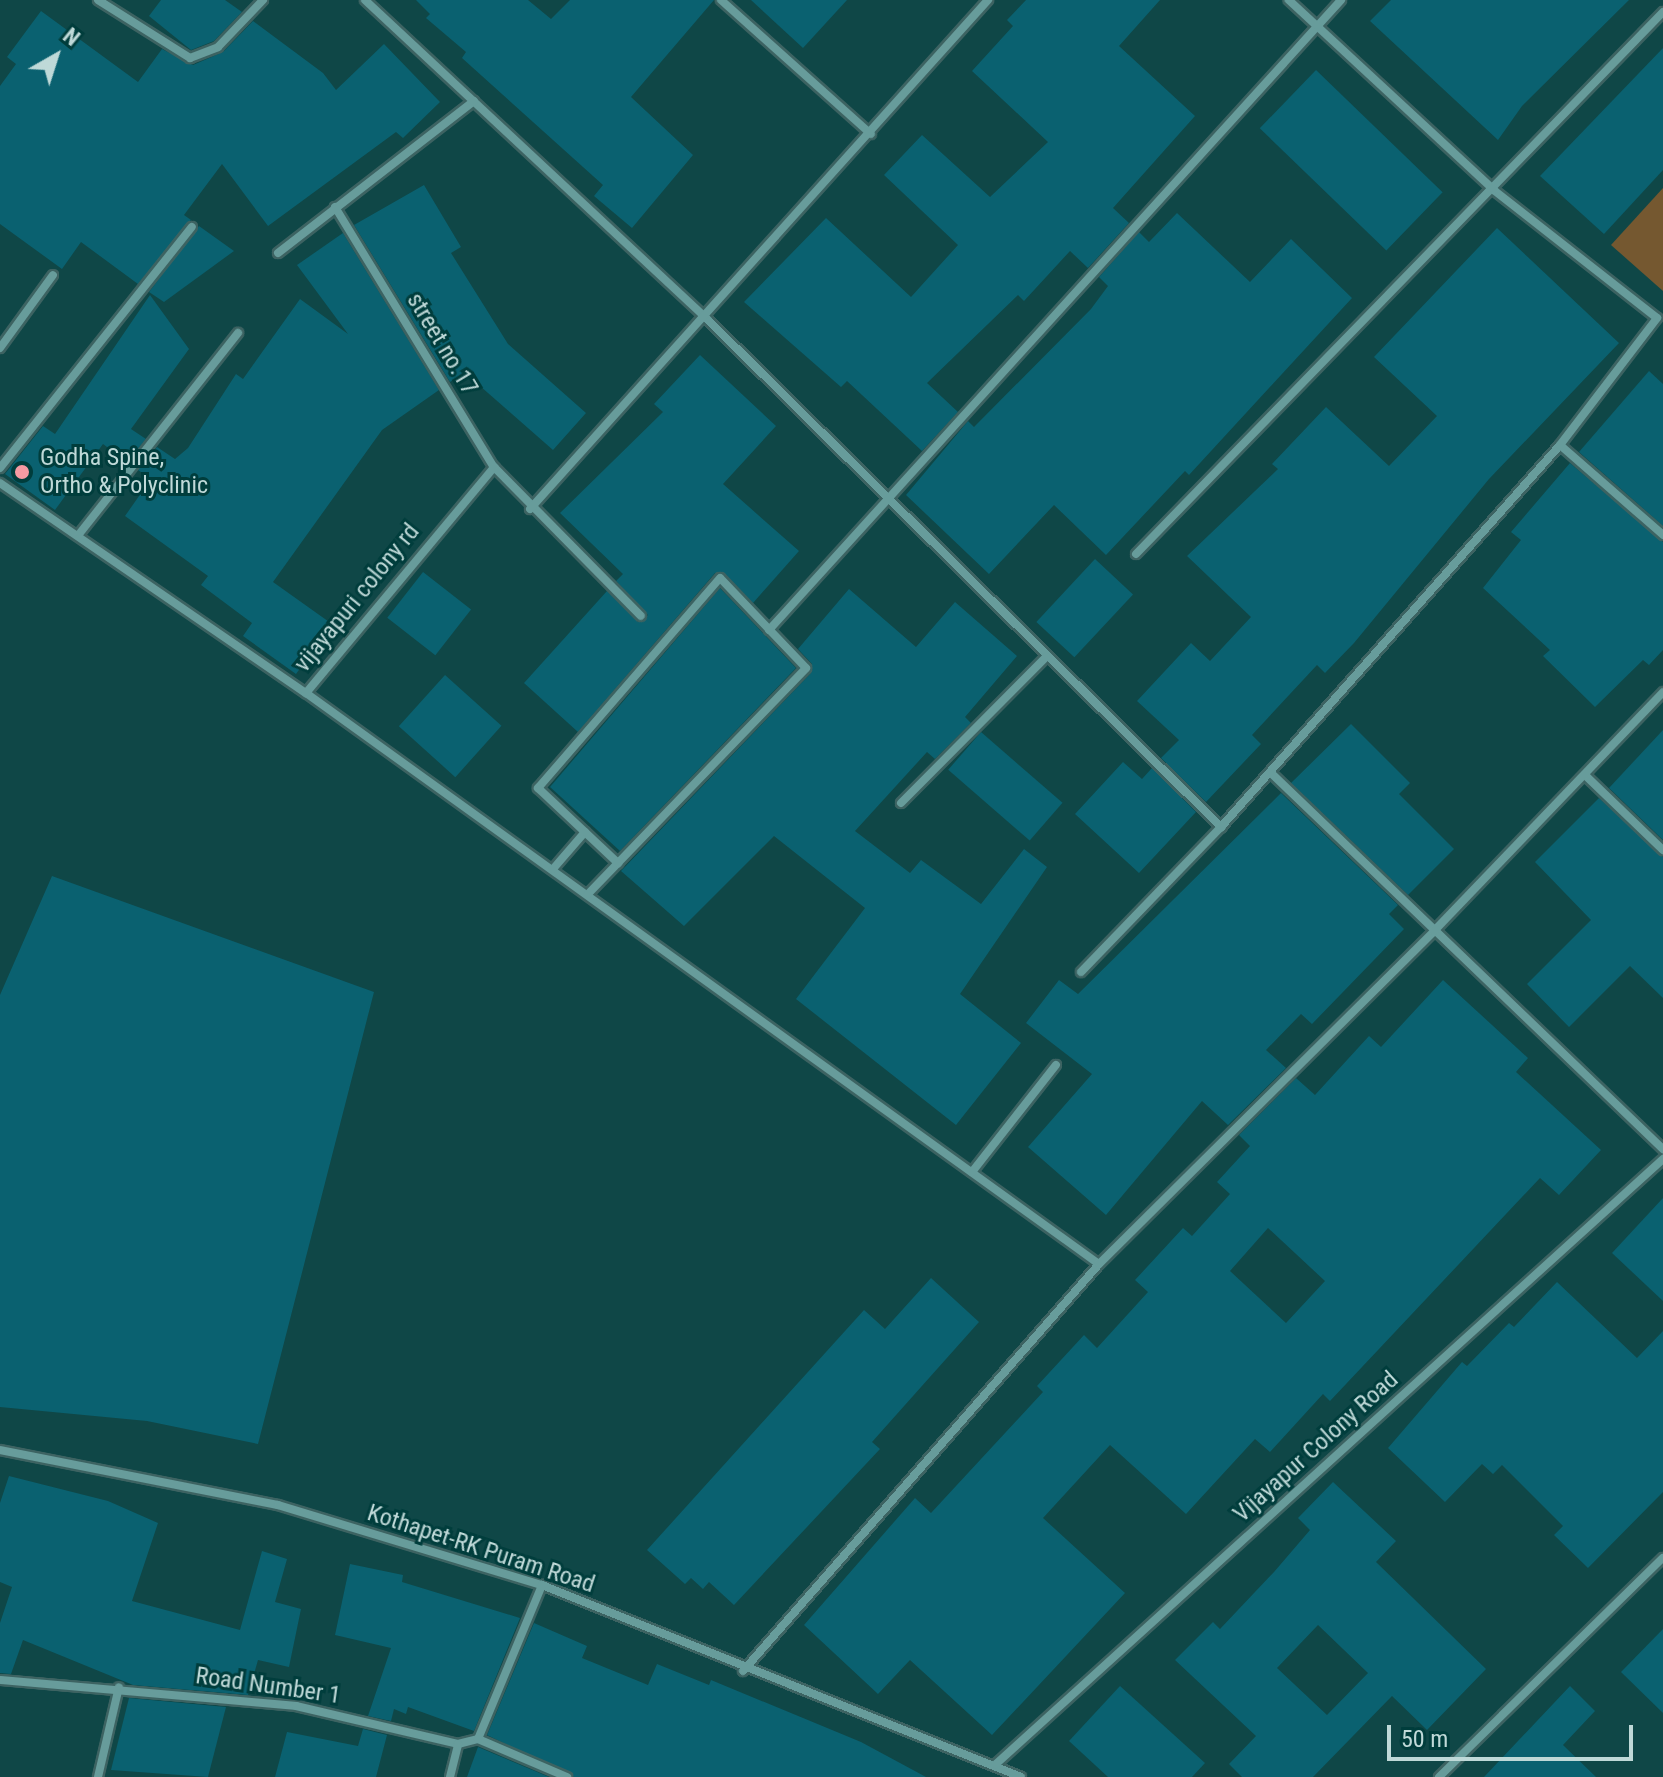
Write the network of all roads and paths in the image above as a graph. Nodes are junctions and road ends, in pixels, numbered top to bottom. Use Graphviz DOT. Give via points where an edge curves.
graph roads {
  1 [pos="98,0"];
  2 [pos="263,0"];
  3 [pos="365,0"];
  4 [pos="721,0"];
  5 [pos="988,0"];
  6 [pos="1289,0"];
  7 [pos="1341,0"];
  8 [pos="1663,12"];
  9 [pos="1315,27"];
  10 [pos="474,101"];
  11 [pos="871,134"];
  12 [pos="1494,190"];
  13 [pos="335,207"];
  14 [pos="192,227"];
  15 [pos="278,253"];
  16 [pos="53,275"];
  17 [pos="707,319"];
  18 [pos="238,333"];
  19 [pos="0,348"];
  20 [pos="1560,445"];
  21 [pos="494,467"];
  22 [pos="0,468"];
  23 [pos="0,483"];
  24 [pos="885,500"];
  25 [pos="530,509"];
  26 [pos="80,533"];
  27 [pos="1663,535"];
  28 [pos="1136,554"];
  29 [pos="641,616"];
  30 [pos="769,630"];
  31 [pos="1046,657"];
  32 [pos="1663,692"];
  33 [pos="306,693"];
  34 [pos="1270,772"];
  35 [pos="1586,776"];
  36 [pos="901,803"];
  37 [pos="1221,827"];
  38 [pos="585,832"];
  39 [pos="1663,850"];
  40 [pos="618,863"];
  41 [pos="553,869"];
  42 [pos="588,894"];
  43 [pos="1434,931"];
  44 [pos="1081,972"];
  45 [pos="1056,1065"];
  46 [pos="1663,1149"];
  47 [pos="1663,1159"];
  48 [pos="972,1172"];
  49 [pos="1099,1264"];
  50 [pos="0,1450"];
  51 [pos="1663,1558"];
  52 [pos="542,1585"];
  53 [pos="743,1671"];
  54 [pos="0,1680"];
  55 [pos="119,1687"];
  56 [pos="478,1739"];
  57 [pos="458,1744"];
  58 [pos="996,1764"];
  59 [pos="98,1777"];
  60 [pos="450,1777"];
  61 [pos="567,1777"];
  62 [pos="1021,1777"];
  63 [pos="1439,1777"];
  1 -- 2 [label="street" via="190,58 218,47"];
  3 -- 10 [label="street"];
  4 -- 11 [label="street"];
  5 -- 11 [label="street"];
  6 -- 9 [label="street"];
  7 -- 9 [label="street"];
  8 -- 12 [label="street"];
  9 -- 12 [label="street"];
  9 -- 24 [label="street"];
  10 -- 13 [label="street"];
  10 -- 17 [label="street"];
  11 -- 17 [label="street"];
  12 -- 20 [label="street" via="1657,318"];
  12 -- 28 [label="street"];
  13 -- 15 [label="street"];
  13 -- 21 [label="street, street no.17"];
  14 -- 22 [label="street"];
  16 -- 19 [label="street"];
  17 -- 24 [label="street"];
  17 -- 25 [label="street"];
  18 -- 26 [label="street"];
  20 -- 27 [label="street"];
  20 -- 34 [label="street"];
  21 -- 25 [label="street, street no.17"];
  21 -- 33 [label="street, vijayapuri colony rd"];
  23 -- 26 [label="street"];
  24 -- 30 [label="street"];
  24 -- 31 [label="street"];
  25 -- 29 [label="street, street no.17"];
  26 -- 33 [label="street"];
  30 -- 38 [label="street" via="720,578 538,788"];
  30 -- 40 [label="street" via="806,668"];
  31 -- 36 [label="street"];
  31 -- 37 [label="street"];
  32 -- 35 [label="street"];
  33 -- 41 [label="street"];
  34 -- 37 [label="street"];
  34 -- 43 [label="street"];
  35 -- 39 [label="street"];
  35 -- 43 [label="street"];
  37 -- 44 [label="street"];
  38 -- 40 [label="street"];
  38 -- 41 [label="street"];
  40 -- 42 [label="street"];
  41 -- 42 [label="street"];
  42 -- 48 [label="street"];
  43 -- 46 [label="street"];
  43 -- 49 [label="street"];
  45 -- 48 [label="street"];
  47 -- 58 [label="street, Vijayapur Colony Road"];
  48 -- 49 [label="street"];
  49 -- 53 [label="street"];
  50 -- 52 [label="street, Kothapet-RK Puram Road" via="278,1505"];
  51 -- 63 [label="street"];
  52 -- 53 [label="street, Kothapet-RK Puram Road"];
  52 -- 56 [label="street"];
  53 -- 58 [label="street, Kothapet-RK Puram Road"];
  54 -- 55 [label="street, Road Number 1"];
  55 -- 57 [label="street, Road Number 1" via="296,1706"];
  55 -- 59 [label="street"];
  56 -- 57 [label="street, Road Number 1"];
  56 -- 61 [label="street"];
  57 -- 60 [label="street"];
  58 -- 62 [label="street, Kothapet-RK Puram Road"];
}
